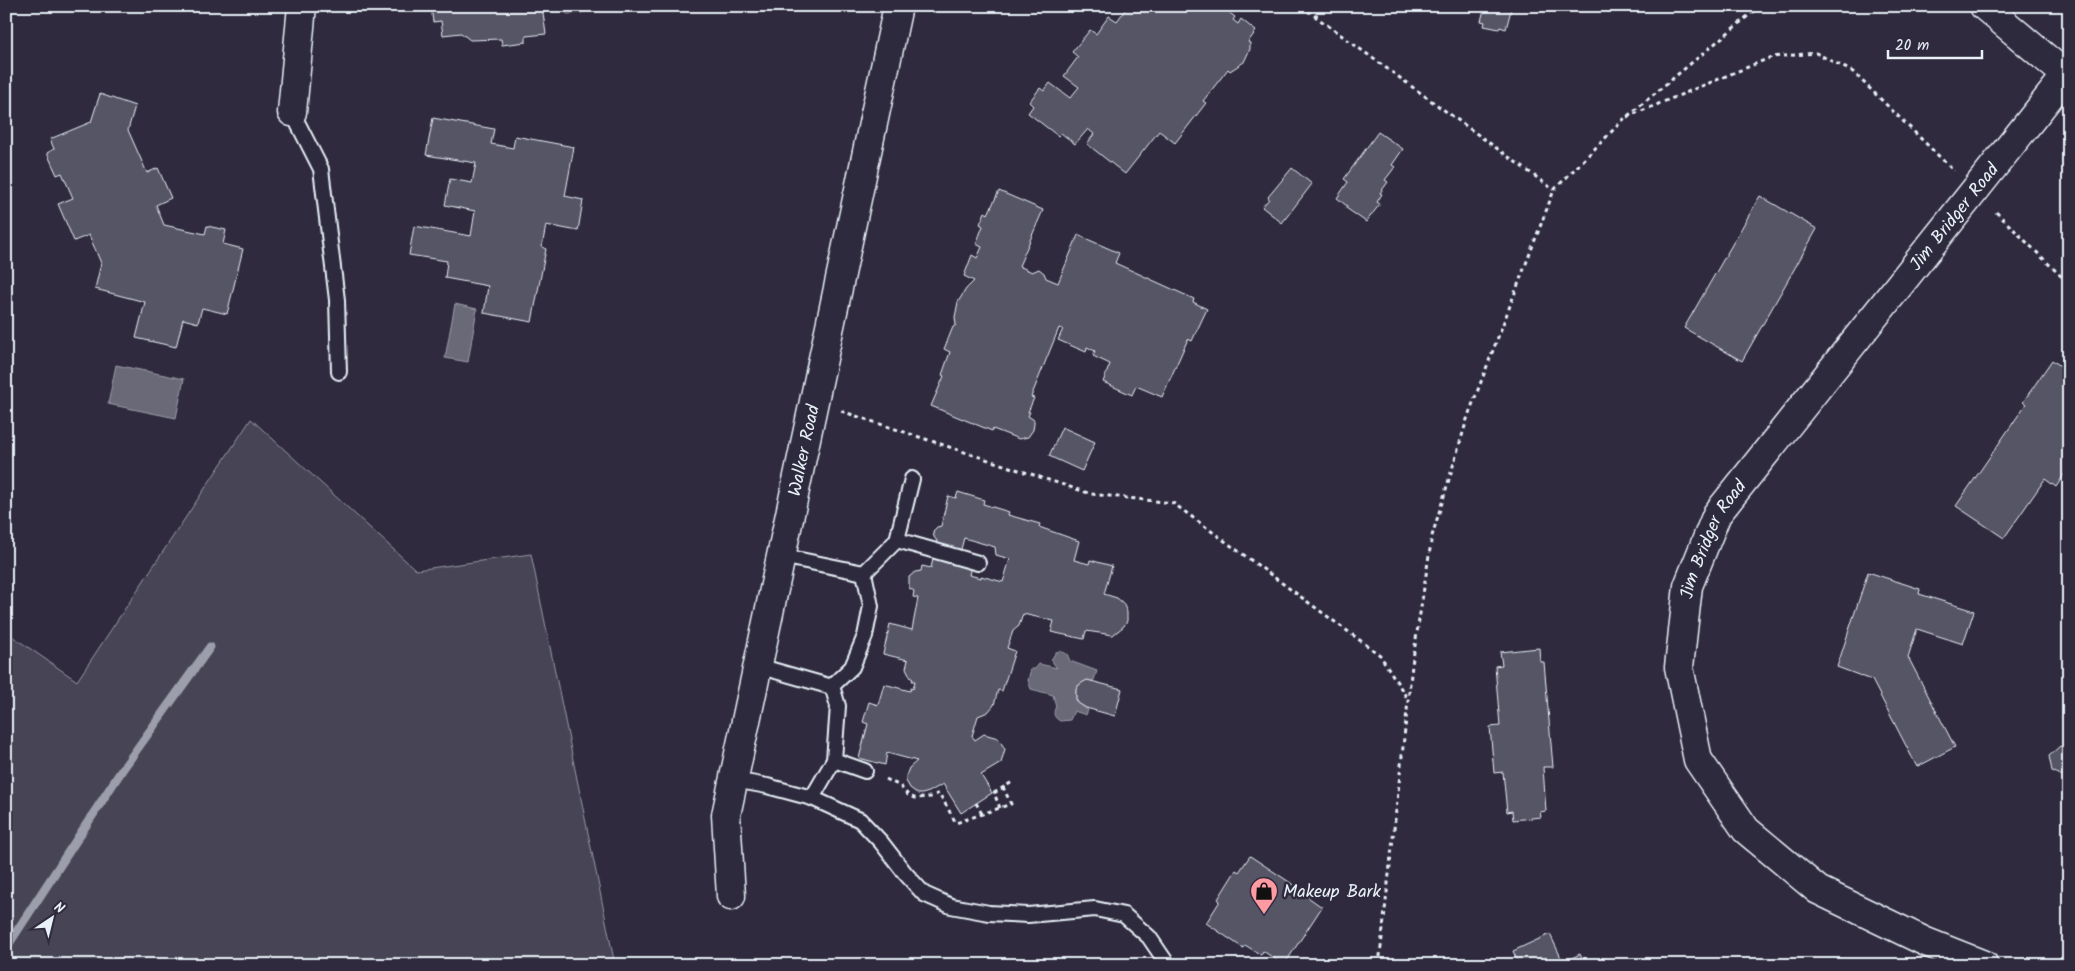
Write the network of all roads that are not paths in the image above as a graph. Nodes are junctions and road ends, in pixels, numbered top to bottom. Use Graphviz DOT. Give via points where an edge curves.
graph roads {
  1 [pos="302,6"];
  2 [pos="898,6"];
  3 [pos="1984,6"];
  4 [pos="2067,74"];
  5 [pos="292,112"];
  6 [pos="339,372"];
  7 [pos="912,480"];
  8 [pos="897,540"];
  9 [pos="781,556"];
  10 [pos="978,563"];
  11 [pos="864,573"];
  12 [pos="758,666"];
  13 [pos="832,687"];
  14 [pos="834,760"];
  15 [pos="865,771"];
  16 [pos="734,780"];
  17 [pos="812,798"];
  18 [pos="731,896"];
  19 [pos="1168,965"];
  20 [pos="1984,965"];
  1 -- 5 [label="street"];
  2 -- 9 [label="street, Walker Road"];
  3 -- 4 [label="street"];
  4 -- 20 [label="street, Jim Bridger Road" via="1717,514 1688,586 1679,667 1698,760 1746,830 1818,890 1926,942"];
  5 -- 6 [label="lane" via="321,169 337,300"];
  7 -- 8 [label="lane"];
  8 -- 10 [label="lane"];
  8 -- 11 [label="lane"];
  9 -- 11 [label="lane"];
  9 -- 12 [label="street, Walker Road"];
  11 -- 13 [label="lane" via="871,606 865,636 852,667"];
  12 -- 13 [label="lane"];
  12 -- 16 [label="street, Walker Road"];
  13 -- 14 [label="lane" via="838,706"];
  14 -- 15 [label="lane"];
  14 -- 17 [label="lane"];
  16 -- 17 [label="lane"];
  16 -- 18 [label="street, Walker Road" via="726,815"];
  17 -- 19 [label="lane" via="860,820 924,894 951,906 989,913 1028,915 1095,909 1124,915 1150,937"];
}
